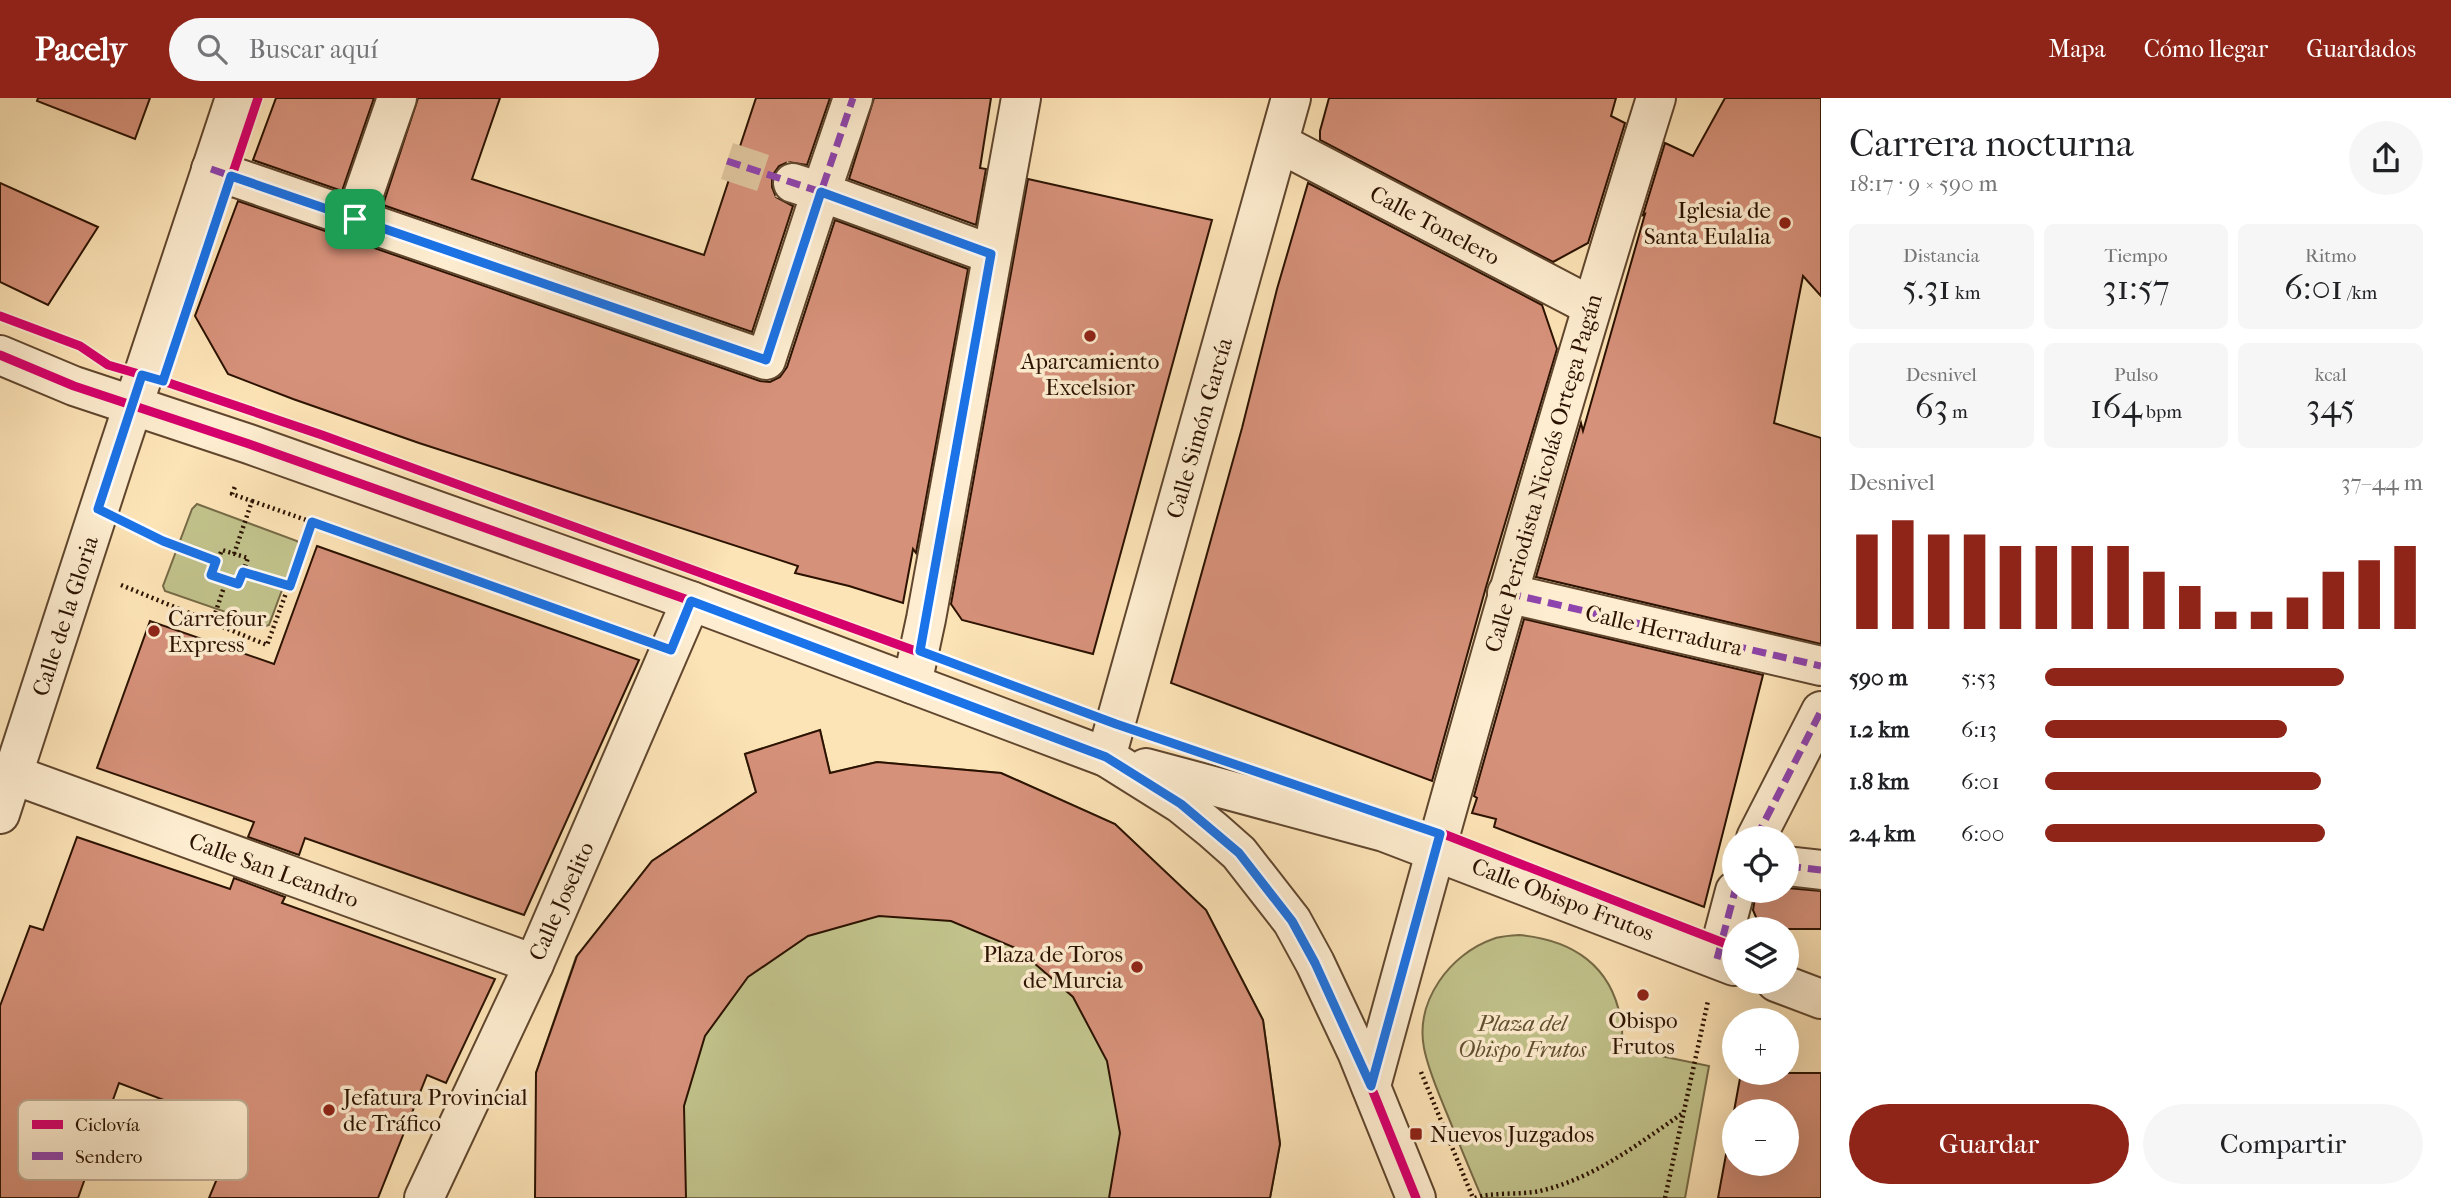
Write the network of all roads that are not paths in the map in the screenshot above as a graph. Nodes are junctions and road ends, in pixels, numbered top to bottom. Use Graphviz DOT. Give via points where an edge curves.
graph roads {
  1 [pos="235,98"];
  2 [pos="397,98"];
  3 [pos="853,98"];
  4 [pos="1021,98"];
  5 [pos="1291,98"];
  6 [pos="1656,98"];
  7 [pos="1279,143"];
  8 [pos="211,169"];
  9 [pos="807,187"];
  10 [pos="355,219"];
  11 [pos="991,254"];
  12 [pos="1591,306"];
  13 [pos="0,355"];
  14 [pos="133,405"];
  15 [pos="1507,593"];
  16 [pos="691,601"];
  17 [pos="1821,666"];
  18 [pos="912,684"];
  19 [pos="1821,711"];
  20 [pos="1106,757"];
  21 [pos="14,775"];
  22 [pos="0,814"];
  23 [pos="1762,826"];
  24 [pos="1436,850"];
  25 [pos="1799,867"];
  26 [pos="1821,870"];
  27 [pos="1722,961"];
  28 [pos="534,964"];
  29 [pos="1799,991"];
  30 [pos="1821,999"];
  31 [pos="1371,1086"];
  32 [pos="424,1198"];
  33 [pos="1416,1198"];
  1 -- 8 [label="street, Calle de la Gloria"];
  2 -- 10 [label="street"];
  3 -- 9 [label="street"];
  4 -- 11 [label="street"];
  5 -- 7 [label="street, Calle Simón García"];
  6 -- 12 [label="street, Calle Periodista Nicolás Ortega Pagán"];
  7 -- 12 [label="street, Calle Tonelero"];
  7 -- 20 [label="street, Calle Simón García"];
  8 -- 10 [label="street"];
  8 -- 14 [label="street, Calle de la Gloria"];
  9 -- 10 [label="street" via="766,360"];
  9 -- 11 [label="street"];
  11 -- 18 [label="street"];
  12 -- 15 [label="street, Calle Periodista Nicolás Ortega Pagán"];
  13 -- 14 [label="street"];
  14 -- 16 [label="street"];
  14 -- 21 [label="street, Calle de la Gloria"];
  15 -- 17 [label="street, Calle Herradura"];
  15 -- 24 [label="street, Calle Periodista Nicolás Ortega Pagán"];
  16 -- 18 [label="street"];
  16 -- 28 [label="street, Calle Joselito"];
  18 -- 20 [label="street"];
  19 -- 23 [label="street"];
  20 -- 24 [label="street, Calle Obispo Frutos"];
  20 -- 31 [label="street" via="1181,804 1239,853 1263,881 1315,963"];
  21 -- 22 [label="street, Calle de la Gloria"];
  21 -- 28 [label="street, Calle San Leandro"];
  24 -- 27 [label="street, Calle Obispo Frutos"];
  24 -- 31 [label="street, Calle Periodista Nicolás Ortega Pagán"];
  25 -- 26 [label="street"];
  28 -- 32 [label="street, Calle Joselito"];
  29 -- 30 [label="street"];
  31 -- 33 [label="street"];
}
